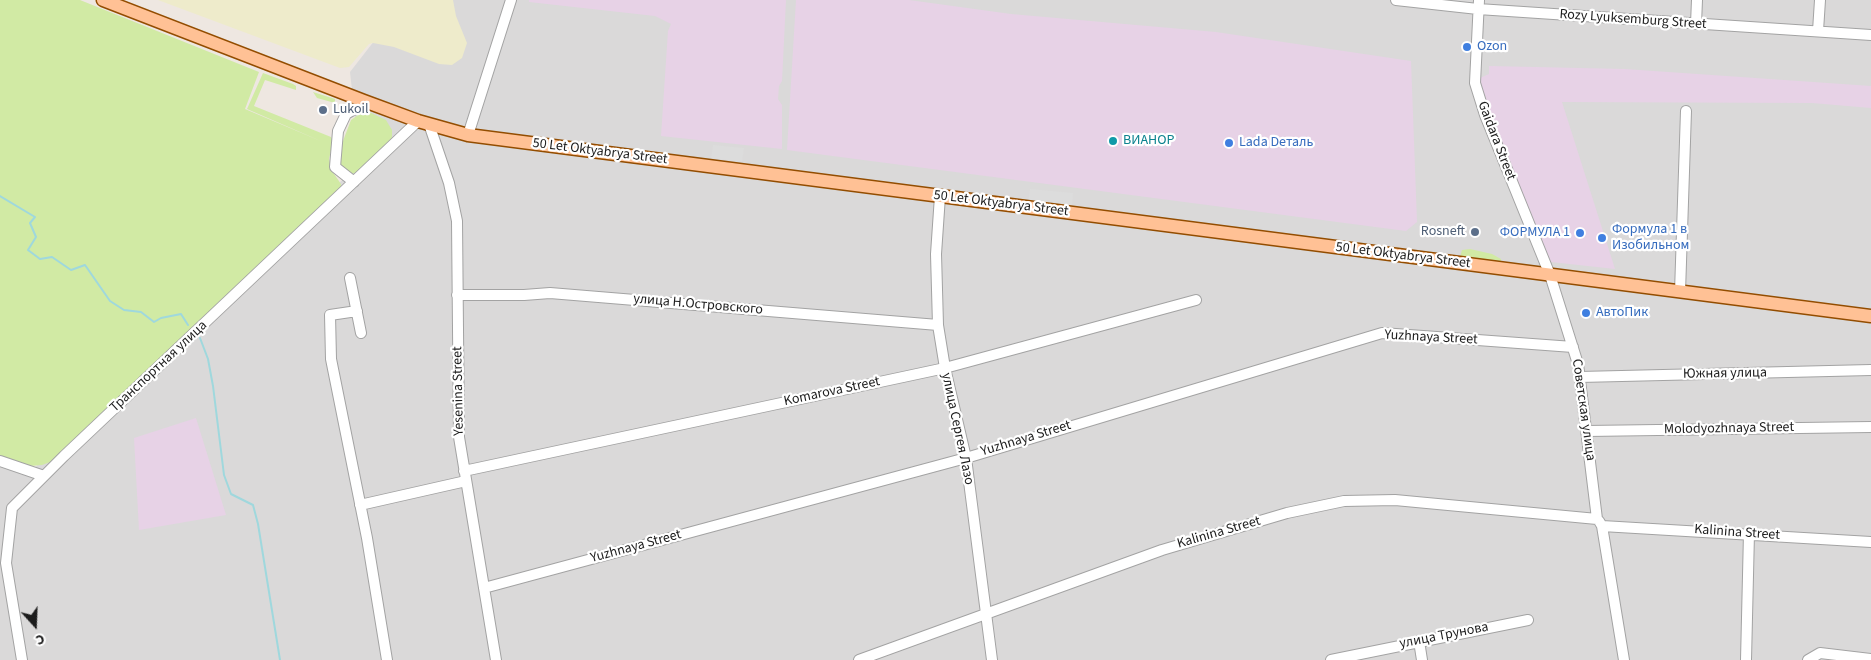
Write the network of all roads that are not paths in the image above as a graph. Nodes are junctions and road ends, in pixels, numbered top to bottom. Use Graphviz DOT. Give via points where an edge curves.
graph roads {
  1 [pos="102,0"];
  2 [pos="511,0"];
  3 [pos="1396,0"];
  4 [pos="1697,0"];
  5 [pos="1820,0"];
  6 [pos="1479,5"];
  7 [pos="1696,24"];
  8 [pos="1818,31"];
  9 [pos="1871,35"];
  10 [pos="366,102"];
  11 [pos="1686,111"];
  12 [pos="423,122"];
  13 [pos="468,134"];
  14 [pos="354,182"];
  15 [pos="940,196"];
  16 [pos="1550,275"];
  17 [pos="350,278"];
  18 [pos="1680,292"];
  19 [pos="457,295"];
  20 [pos="1196,300"];
  21 [pos="356,311"];
  22 [pos="1871,316"];
  23 [pos="938,325"];
  24 [pos="361,334"];
  25 [pos="1573,346"];
  26 [pos="945,368"];
  27 [pos="1871,370"];
  28 [pos="1580,377"];
  29 [pos="1871,426"];
  30 [pos="1587,431"];
  31 [pos="966,458"];
  32 [pos="0,461"];
  33 [pos="44,476"];
  34 [pos="465,476"];
  35 [pos="360,505"];
  36 [pos="1599,522"];
  37 [pos="1749,533"];
  38 [pos="1871,542"];
  39 [pos="484,588"];
  40 [pos="987,614"];
  41 [pos="1528,620"];
  42 [pos="1419,641"];
  43 [pos="1871,659"];
  44 [pos="22,660"];
  45 [pos="387,660"];
  46 [pos="496,660"];
  47 [pos="859,660"];
  48 [pos="992,660"];
  49 [pos="1331,660"];
  50 [pos="1422,660"];
  51 [pos="1624,660"];
  52 [pos="1746,660"];
  53 [pos="1808,660"];
  1 -- 10 [label="main road, 50 Let Oktyabrya Street"];
  2 -- 13 [label="street"];
  3 -- 6 [label="street, Rozy Lyuksemburg Street"];
  4 -- 7 [label="street"];
  5 -- 8 [label="street"];
  6 -- 7 [label="street, Rozy Lyuksemburg Street"];
  6 -- 16 [label="street, Gaidara Street" via="1475,83"];
  7 -- 8 [label="street, Rozy Lyuksemburg Street"];
  8 -- 9 [label="street, Rozy Lyuksemburg Street"];
  10 -- 12 [label="main road, 50 Let Oktyabrya Street"];
  10 -- 14 [label="street" via="346,114 338,131 335,166"];
  11 -- 18 [label="street"];
  12 -- 13 [label="main road, 50 Let Oktyabrya Street"];
  12 -- 14 [label="street, Транспортная улица"];
  12 -- 19 [label="street, Yesenina Street" via="449,183 457,221"];
  13 -- 15 [label="main road, 50 Let Oktyabrya Street"];
  14 -- 33 [label="street, Транспортная улица"];
  15 -- 16 [label="main road, 50 Let Oktyabrya Street"];
  15 -- 23 [label="street, улица Сергея Лазо" via="936,254"];
  16 -- 18 [label="main road, 50 Let Oktyabrya Street"];
  16 -- 25 [label="street, Советская улица"];
  17 -- 21 [label="street"];
  18 -- 22 [label="main road, 50 Let Oktyabrya Street"];
  19 -- 23 [label="street, улица Н.Островского" via="550,292"];
  19 -- 34 [label="street, Yesenina Street" via="459,437"];
  20 -- 26 [label="street, Komarova Street"];
  21 -- 24 [label="street"];
  21 -- 35 [label="street" via="330,315 330,359"];
  23 -- 26 [label="street, улица Сергея Лазо"];
  25 -- 28 [label="street, Советская улица"];
  25 -- 31 [label="street, Yuzhnaya Street" via="1382,333"];
  26 -- 31 [label="street, улица Сергея Лазо"];
  26 -- 34 [label="street, Komarova Street"];
  27 -- 28 [label="street, Южная улица"];
  28 -- 30 [label="street, Советская улица"];
  29 -- 30 [label="street, Molodyozhnaya Street"];
  30 -- 36 [label="street, Советская улица"];
  31 -- 39 [label="street, Yuzhnaya Street"];
  31 -- 40 [label="street, улица Сергея Лазо"];
  32 -- 33 [label="street"];
  33 -- 44 [label="street, Транспортная улица" via="12,508 6,563"];
  34 -- 35 [label="street, Komarova Street"];
  34 -- 39 [label="street, Yesenina Street"];
  35 -- 45 [label="street"];
  36 -- 37 [label="street, Kalinina Street"];
  36 -- 40 [label="street, Kalinina Street" via="1395,500 1344,501 1287,513 1162,550"];
  36 -- 51 [label="street, Советская улица"];
  37 -- 38 [label="street, Kalinina Street"];
  37 -- 52 [label="street"];
  39 -- 46 [label="street, Yesenina Street"];
  40 -- 47 [label="street, Kalinina Street"];
  40 -- 48 [label="street, улица Сергея Лазо"];
  41 -- 42 [label="street, улица Трунова"];
  42 -- 49 [label="street, улица Трунова"];
  42 -- 50 [label="street"];
  43 -- 53 [label="street" via="1820,653"];
}
